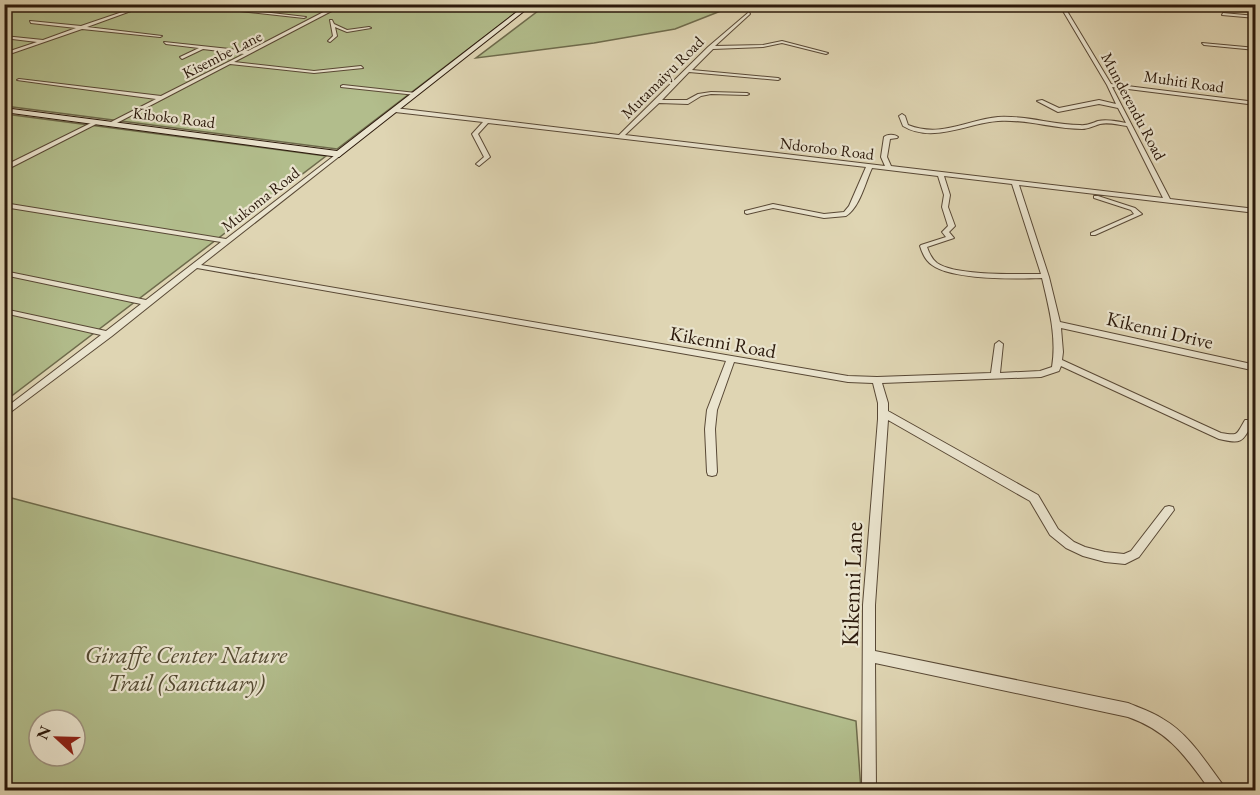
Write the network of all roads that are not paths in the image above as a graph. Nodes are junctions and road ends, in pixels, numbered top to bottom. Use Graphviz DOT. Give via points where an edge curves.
graph roads {
  1 [pos="106,4"];
  2 [pos="148,4"];
  3 [pos="176,4"];
  4 [pos="214,4"];
  5 [pos="343,4"];
  6 [pos="531,4"];
  7 [pos="1064,4"];
  8 [pos="207,7"];
  9 [pos="139,8"];
  10 [pos="749,13"];
  11 [pos="1223,14"];
  12 [pos="304,17"];
  13 [pos="1256,17"];
  14 [pos="318,18"];
  15 [pos="31,22"];
  16 [pos="333,25"];
  17 [pos="83,27"];
  18 [pos="369,28"];
  19 [pos="160,36"];
  20 [pos="4,37"];
  21 [pos="45,41"];
  22 [pos="330,41"];
  23 [pos="166,43"];
  24 [pos="1204,44"];
  25 [pos="204,48"];
  26 [pos="710,48"];
  27 [pos="1256,49"];
  28 [pos="250,53"];
  29 [pos="826,53"];
  30 [pos="4,54"];
  31 [pos="182,58"];
  32 [pos="228,63"];
  33 [pos="361,67"];
  34 [pos="689,71"];
  35 [pos="778,79"];
  36 [pos="19,80"];
  37 [pos="1109,85"];
  38 [pos="343,86"];
  39 [pos="416,94"];
  40 [pos="747,94"];
  41 [pos="162,98"];
  42 [pos="658,101"];
  43 [pos="1040,101"];
  44 [pos="1256,104"];
  45 [pos="1121,107"];
  46 [pos="4,110"];
  47 [pos="395,110"];
  48 [pos="902,116"];
  49 [pos="487,121"];
  50 [pos="97,122"];
  51 [pos="111,124"];
  52 [pos="1130,125"];
  53 [pos="621,136"];
  54 [pos="895,137"];
  55 [pos="339,153"];
  56 [pos="479,164"];
  57 [pos="869,167"];
  58 [pos="4,169"];
  59 [pos="890,169"];
  60 [pos="941,175"];
  61 [pos="1014,183"];
  62 [pos="1077,190"];
  63 [pos="1168,201"];
  64 [pos="4,205"];
  65 [pos="1256,210"];
  66 [pos="747,212"];
  67 [pos="1093,234"];
  68 [pos="228,241"];
  69 [pos="197,266"];
  70 [pos="4,273"];
  71 [pos="1044,276"];
  72 [pos="149,303"];
  73 [pos="4,311"];
  74 [pos="1056,324"];
  75 [pos="109,334"];
  76 [pos="999,344"];
  77 [pos="729,360"];
  78 [pos="1059,362"];
  79 [pos="1256,368"];
  80 [pos="995,375"];
  81 [pos="877,380"];
  82 [pos="883,413"];
  83 [pos="4,414"];
  84 [pos="1248,422"];
  85 [pos="712,472"];
  86 [pos="1169,510"];
  87 [pos="871,656"];
  88 [pos="869,790"];
  89 [pos="1218,790"];
  1 -- 9 [label="street"];
  2 -- 9 [label="street"];
  3 -- 8 [label="street"];
  4 -- 8 [label="street"];
  5 -- 14 [label="street, Kisembe Lane"];
  6 -- 39 [label="street, Mukoma Road"];
  7 -- 37 [label="street, Munderendu Road"];
  8 -- 12 [label="street"];
  9 -- 17 [label="street"];
  10 -- 26 [label="street, Mutamaiyu Road"];
  11 -- 13 [label="street"];
  14 -- 16 [label="street"];
  14 -- 28 [label="street, Kisembe Lane"];
  15 -- 17 [label="street"];
  16 -- 18 [label="street" via="347,31"];
  16 -- 22 [label="street" via="335,36"];
  17 -- 19 [label="street"];
  17 -- 21 [label="street"];
  20 -- 21 [label="street"];
  21 -- 30 [label="street"];
  23 -- 25 [label="street"];
  24 -- 27 [label="street"];
  25 -- 28 [label="street"];
  25 -- 31 [label="street"];
  26 -- 29 [label="street" via="782,42"];
  26 -- 34 [label="street, Mutamaiyu Road"];
  28 -- 32 [label="street, Kisembe Lane"];
  32 -- 33 [label="street" via="314,72"];
  32 -- 41 [label="street, Kisembe Lane"];
  34 -- 35 [label="street"];
  34 -- 42 [label="street, Mutamaiyu Road"];
  36 -- 41 [label="street"];
  37 -- 44 [label="street, Muhiti Road"];
  37 -- 45 [label="street, Munderendu Road"];
  38 -- 39 [label="street"];
  39 -- 47 [label="street, Mukoma Road"];
  40 -- 42 [label="street" via="711,93 688,102"];
  41 -- 51 [label="street, Kisembe Lane"];
  42 -- 53 [label="street, Mutamaiyu Road"];
  43 -- 45 [label="street" via="1058,110 1099,102"];
  45 -- 52 [label="street, Munderendu Road"];
  46 -- 50 [label="street, Kiboko Road"];
  47 -- 49 [label="street, Ndorobo Road"];
  47 -- 55 [label="street, Mukoma Road"];
  48 -- 52 [label="street" via="906,126 927,131 1004,119 1081,128 1103,122"];
  49 -- 53 [label="street, Ndorobo Road"];
  49 -- 56 [label="street" via="475,135 487,157"];
  50 -- 51 [label="street, Kiboko Road"];
  50 -- 58 [label="street"];
  51 -- 55 [label="street, Kiboko Road"];
  52 -- 63 [label="street, Munderendu Road"];
  53 -- 57 [label="street, Ndorobo Road"];
  54 -- 59 [label="street" via="887,137 884,157"];
  55 -- 68 [label="street, Mukoma Road"];
  57 -- 59 [label="street, Ndorobo Road"];
  57 -- 66 [label="street" via="846,214 815,215 773,206"];
  59 -- 60 [label="street, Ndorobo Road"];
  60 -- 61 [label="street, Ndorobo Road"];
  60 -- 71 [label="street" via="952,226 945,232 951,238 923,246 933,263 945,269 1003,276"];
  61 -- 62 [label="street, Ndorobo Road"];
  61 -- 71 [label="street"];
  62 -- 63 [label="street, Ndorobo Road"];
  62 -- 67 [label="street" via="1138,212 1136,217"];
  63 -- 65 [label="street, Ndorobo Road"];
  64 -- 68 [label="street"];
  68 -- 69 [label="street, Mukoma Road"];
  69 -- 72 [label="street, Mukoma Road"];
  69 -- 77 [label="street, Kikenni Road"];
  70 -- 72 [label="street"];
  71 -- 74 [label="street"];
  72 -- 75 [label="street, Mukoma Road"];
  73 -- 75 [label="street"];
  74 -- 78 [label="street"];
  74 -- 79 [label="street, Kikenni Drive"];
  75 -- 83 [label="street, Mukoma Road"];
  76 -- 80 [label="street"];
  77 -- 81 [label="street, Kikenni Road"];
  77 -- 85 [label="street" via="712,410"];
  78 -- 80 [label="street, Kikenni Road" via="1051,372"];
  78 -- 84 [label="street" via="1219,436 1235,439"];
  80 -- 81 [label="street, Kikenni Road"];
  81 -- 82 [label="street, Kikenni Lane"];
  82 -- 86 [label="street" via="1034,498 1054,532 1083,551 1125,560 1135,554"];
  82 -- 87 [label="street, Kikenni Lane" via="869,605"];
  87 -- 88 [label="street, Kikenni Lane"];
  87 -- 89 [label="street" via="1145,715 1180,740"];
}
